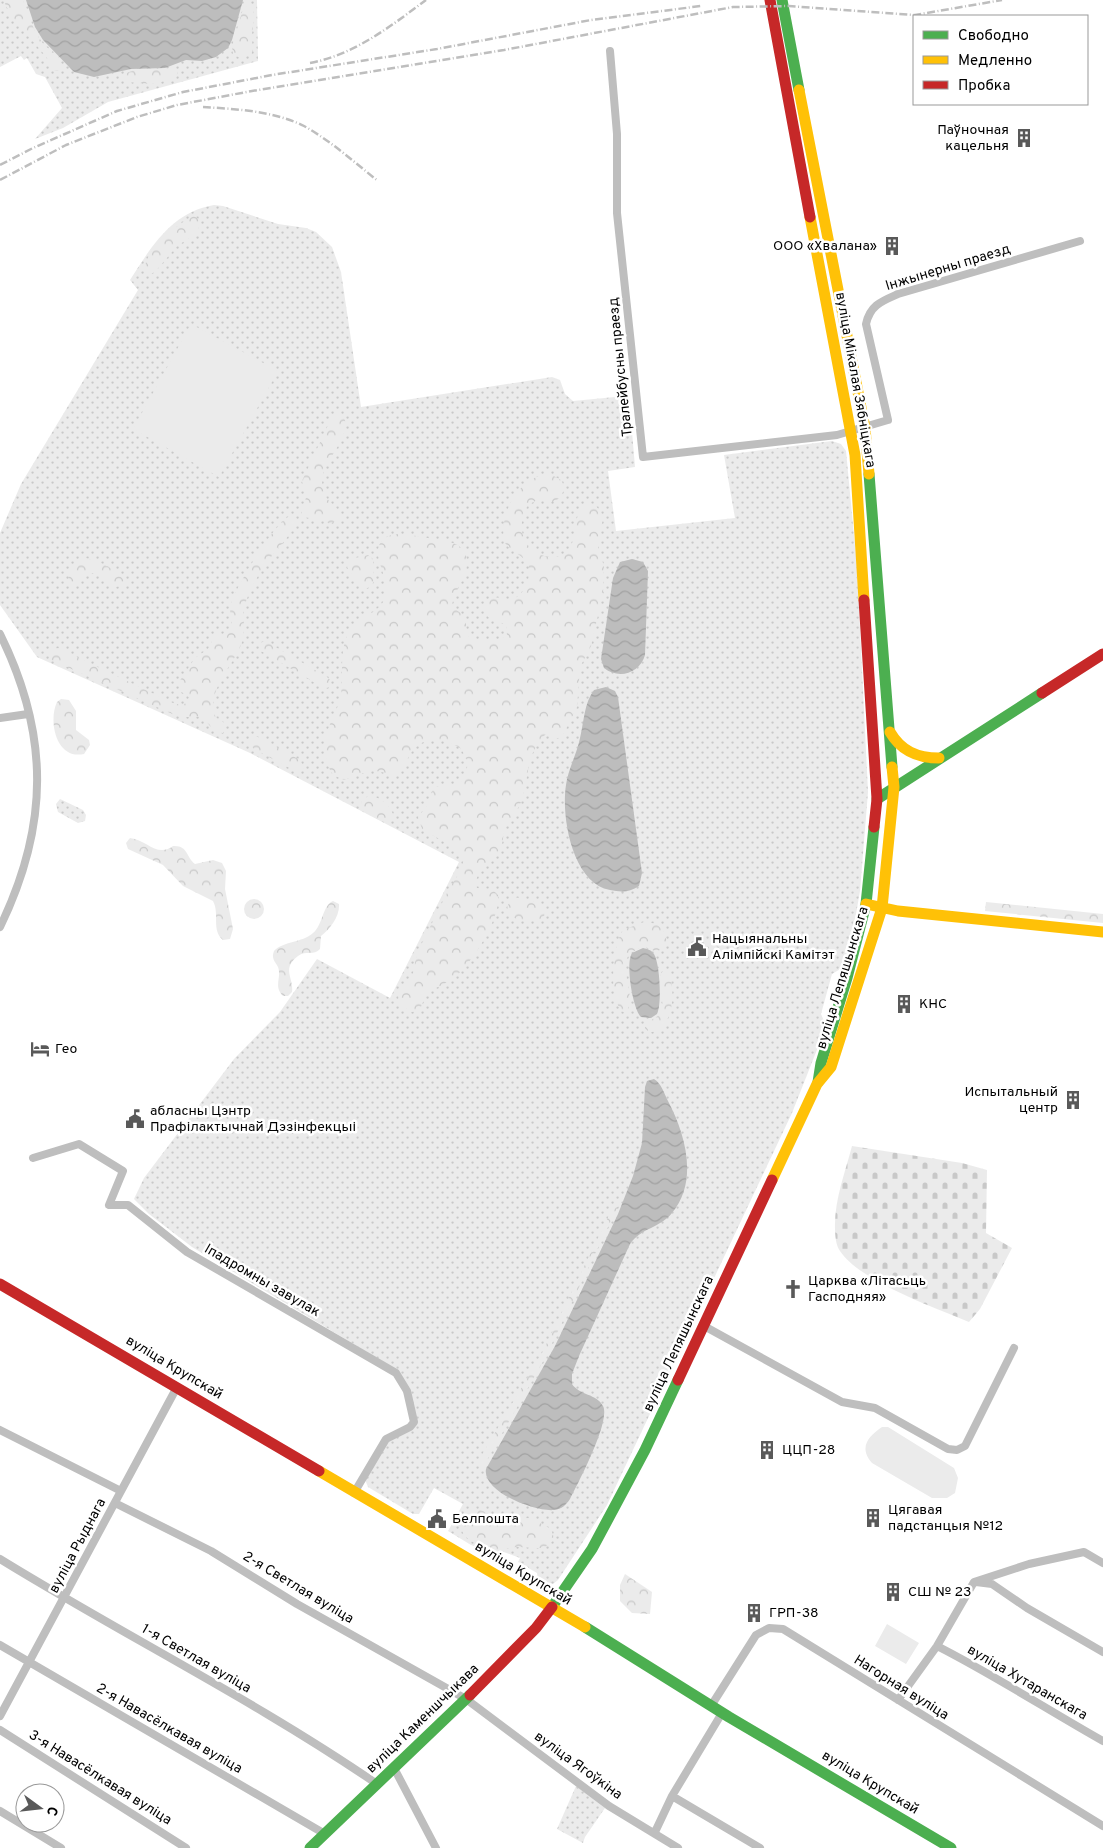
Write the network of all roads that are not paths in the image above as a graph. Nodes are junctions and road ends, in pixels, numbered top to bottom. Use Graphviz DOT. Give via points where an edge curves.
graph roads {
  1 [pos="770,0"];
  2 [pos="782,0"];
  3 [pos="783,36"];
  4 [pos="610,51"];
  5 [pos="787,57"];
  6 [pos="1080,241"];
  7 [pos="865,428"];
  8 [pos="851,432"];
  9 [pos="0,634"];
  10 [pos="1103,654"];
  11 [pos="28,714"];
  12 [pos="0,718"];
  13 [pos="889,730"];
  14 [pos="939,758"];
  15 [pos="894,787"];
  16 [pos="877,799"];
  17 [pos="866,904"];
  18 [pos="882,908"];
  19 [pos="0,925"];
  20 [pos="1103,932"];
  21 [pos="817,1084"];
  22 [pos="33,1158"];
  23 [pos="0,1284"];
  24 [pos="704,1326"];
  25 [pos="1014,1348"];
  26 [pos="177,1387"];
  27 [pos="0,1430"];
  28 [pos="122,1491"];
  29 [pos="354,1493"];
  30 [pos="115,1503"];
  31 [pos="0,1559"];
  32 [pos="1103,1563"];
  33 [pos="974,1582"];
  34 [pos="64,1598"];
  35 [pos="552,1607"];
  36 [pos="0,1645"];
  37 [pos="937,1646"];
  38 [pos="1103,1652"];
  39 [pos="29,1663"];
  40 [pos="466,1699"];
  41 [pos="898,1700"];
  42 [pos="711,1706"];
  43 [pos="722,1713"];
  44 [pos="0,1716"];
  45 [pos="0,1730"];
  46 [pos="1103,1741"];
  47 [pos="394,1768"];
  48 [pos="377,1784"];
  49 [pos="672,1796"];
  50 [pos="0,1811"];
  51 [pos="1103,1826"];
  52 [pos="655,1832"];
  53 [pos="318,1843"];
  54 [pos="61,1848"];
  55 [pos="186,1848"];
  56 [pos="436,1848"];
  57 [pos="678,1848"];
  58 [pos="760,1848"];
  59 [pos="951,1848"];
  1 -- 3 [label="main road, вуліца Мікалая Зябніцкага"];
  2 -- 3 [label="main road, вуліца Мікалая Зябніцкага"];
  3 -- 5 [label="main road, вуліца Мікалая Зябніцкага"];
  4 -- 8 [label="street, Тралейбусны праезд" via="617,134 617,213 643,457"];
  5 -- 7 [label="main road, вуліца Мікалая Зябніцкага"];
  5 -- 8 [label="main road, вуліца Мікалая Зябніцкага"];
  6 -- 7 [label="street, Інжынерны праезд" via="898,294 876,304 868,314 866,324 888,420"];
  7 -- 8 [label="street, Тралейбусны праезд"];
  7 -- 13 [label="main road, вуліца Мікалая Зябніцкага"];
  8 -- 16 [label="main road, вуліца Мікалая Зябніцкага" via="857,476"];
  9 -- 11 [label="street" via="13,661"];
  10 -- 14 [label="main road"];
  11 -- 12 [label="street"];
  11 -- 19 [label="street" via="38,762 37,810 26,855"];
  13 -- 14 [label="main road" via="895,742 908,753"];
  13 -- 15 [label="main road, вуліца Мікалая Зябніцкага"];
  14 -- 15 [label="main road"];
  15 -- 16 [label="main road"];
  15 -- 18 [label="main road, вуліца Лепяшынскага"];
  16 -- 17 [label="main road, вуліца Лепяшынскага"];
  17 -- 18 [label="main road"];
  17 -- 21 [label="main road, вуліца Лепяшынскага" via="820,1063"];
  18 -- 20 [label="main road"];
  18 -- 21 [label="main road, вуліца Лепяшынскага" via="831,1067"];
  21 -- 24 [label="main road, вуліца Лепяшынскага"];
  22 -- 29 [label="street, Іпадромны завулак" via="78,1144 123,1171 109,1205 128,1204 187,1252 396,1373 407,1391 414,1422 386,1439"];
  23 -- 26 [label="main road, вуліца Крупскай"];
  24 -- 25 [label="street" via="842,1402 875,1408 948,1449 957,1450 965,1446"];
  24 -- 35 [label="main road, вуліца Лепяшынскага" via="605,1526"];
  26 -- 28 [label="street, вуліца Рыднага"];
  26 -- 29 [label="main road, вуліца Крупскай"];
  27 -- 28 [label="street"];
  28 -- 30 [label="street, вуліца Рыднага"];
  29 -- 35 [label="main road, вуліца Крупскай"];
  30 -- 34 [label="street, вуліца Рыднага"];
  30 -- 40 [label="street, 2-я Светлая вуліца" via="211,1551 297,1604"];
  31 -- 34 [label="street, 1-я Светлая вуліца"];
  32 -- 33 [label="street" via="1084,1552 1029,1564"];
  33 -- 37 [label="street"];
  33 -- 38 [label="street" via="992,1584"];
  34 -- 39 [label="street, вуліца Рыднага"];
  34 -- 48 [label="street, 1-я Светлая вуліца" via="302,1734"];
  35 -- 40 [label="main road, вуліца Каменшчыкава" via="536,1628"];
  35 -- 42 [label="main road, вуліца Крупскай"];
  36 -- 39 [label="street, 2-я Навасёлкавая вуліца"];
  37 -- 41 [label="street"];
  37 -- 46 [label="street, вуліца Хутаранскага"];
  39 -- 44 [label="street, вуліца Рыднага"];
  39 -- 53 [label="street, 2-я Навасёлкавая вуліца"];
  40 -- 47 [label="main road, вуліца Каменшчыкава"];
  40 -- 52 [label="street, вуліца Ягоўкіна" via="610,1806"];
  41 -- 42 [label="street, Нагорная вуліца" via="783,1629 769,1628 756,1635"];
  41 -- 51 [label="street, Нагорная вуліца"];
  42 -- 43 [label="main road, вуліца Крупскай"];
  43 -- 49 [label="street"];
  43 -- 59 [label="main road, вуліца Крупскай"];
  45 -- 55 [label="street, 3-я Навасёлкавая вуліца"];
  47 -- 48 [label="main road, вуліца Каменшчыкава"];
  47 -- 56 [label="street"];
  48 -- 53 [label="main road, вуліца Каменшчыкава"];
  49 -- 52 [label="street"];
  49 -- 58 [label="street"];
  50 -- 54 [label="street"];
  52 -- 57 [label="street, вуліца Ягоўкіна"];
}
